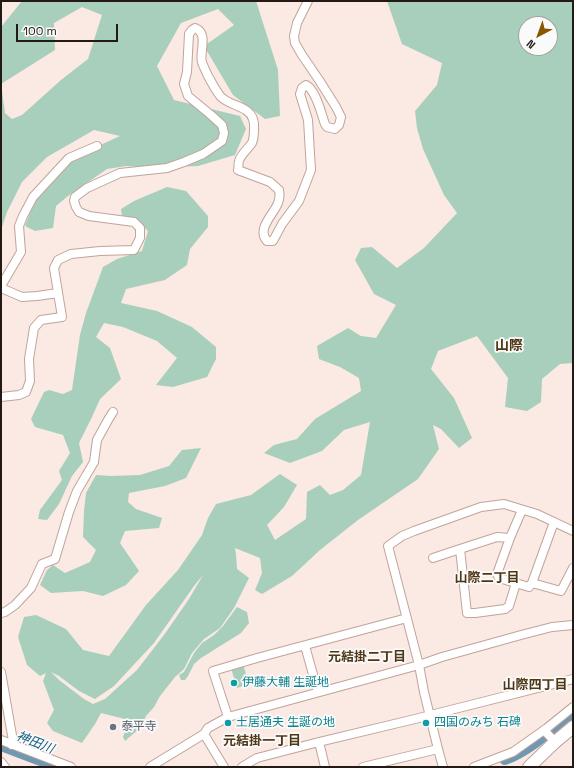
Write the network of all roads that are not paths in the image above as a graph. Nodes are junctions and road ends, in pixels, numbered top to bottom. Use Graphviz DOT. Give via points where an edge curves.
graph roads {
  1 [pos="308,1"];
  2 [pos="97,146"];
  3 [pos="1,287"];
  4 [pos="58,293"];
  5 [pos="1,397"];
  6 [pos="113,412"];
  7 [pos="522,510"];
  8 [pos="554,522"];
  9 [pos="573,531"];
  10 [pos="510,538"];
  11 [pos="460,549"];
  12 [pos="433,558"];
  13 [pos="573,568"];
  14 [pos="532,582"];
  15 [pos="516,583"];
  16 [pos="1,613"];
  17 [pos="407,618"];
  18 [pos="573,625"];
  19 [pos="305,646"];
  20 [pos="420,665"];
  21 [pos="1,672"];
  22 [pos="573,679"];
  23 [pos="318,692"];
  24 [pos="573,707"];
  25 [pos="430,715"];
  26 [pos="228,717"];
  27 [pos="573,727"];
  28 [pos="204,734"];
  29 [pos="548,734"];
  30 [pos="1,740"];
  31 [pos="320,742"];
  32 [pos="12,745"];
  33 [pos="438,749"];
  34 [pos="1,762"];
  35 [pos="5,767"];
  36 [pos="71,767"];
  37 [pos="150,767"];
  38 [pos="224,767"];
  39 [pos="242,767"];
  40 [pos="325,767"];
  41 [pos="363,767"];
  42 [pos="443,767"];
  43 [pos="474,767"];
  44 [pos="529,767"];
  1 -- 4 [label="street" via="297,23 295,43 341,116 335,129 328,127 311,87 306,85 302,88 300,94 308,120 311,170 299,201 273,241 267,241 263,233 278,204 279,190 270,182 238,170 239,159 252,143 254,120 242,107 222,97 216,89 201,60 202,34 195,28 189,34 184,84 188,96 222,125 222,141 203,154 167,168 120,173 87,188 75,197 79,212 89,216 134,222 140,228 140,238 134,250 71,254 58,260 54,268"];
  2 -- 3 [label="street" via="69,158 33,198 19,226 21,252"];
  3 -- 4 [label="street" via="22,297"];
  4 -- 5 [label="street" via="62,317 41,320 34,328 29,359 30,381 26,392"];
  6 -- 16 [label="street" via="97,440 94,462 69,512 55,559 42,564 31,588 16,606"];
  7 -- 8 [label="street"];
  7 -- 10 [label="street"];
  7 -- 17 [label="street" via="504,504 481,507 402,536 388,546"];
  8 -- 9 [label="street"];
  8 -- 14 [label="street"];
  10 -- 11 [label="street" via="497,537"];
  10 -- 15 [label="street" via="497,574 499,578"];
  11 -- 12 [label="street"];
  11 -- 15 [label="street" via="467,613 509,606"];
  13 -- 14 [label="street" via="560,591"];
  14 -- 15 [label="street" via="529,587"];
  17 -- 19 [label="street"];
  17 -- 20 [label="street"];
  18 -- 20 [label="street" via="552,627 521,635"];
  19 -- 23 [label="street"];
  19 -- 26 [label="street" via="213,671"];
  20 -- 23 [label="street"];
  20 -- 25 [label="street"];
  21 -- 32 [label="street"];
  22 -- 25 [label="street"];
  23 -- 26 [label="street"];
  24 -- 29 [label="street"];
  25 -- 31 [label="street"];
  25 -- 33 [label="street"];
  26 -- 28 [label="street" via="208,728"];
  27 -- 29 [label="highway"];
  28 -- 37 [label="street"];
  28 -- 38 [label="street"];
  29 -- 43 [label="street" via="513,752"];
  29 -- 44 [label="highway"];
  30 -- 32 [label="street"];
  31 -- 39 [label="street" via="257,758"];
  31 -- 40 [label="street"];
  32 -- 36 [label="street"];
  33 -- 41 [label="street"];
  33 -- 42 [label="street"];
  34 -- 35 [label="street"];
}
